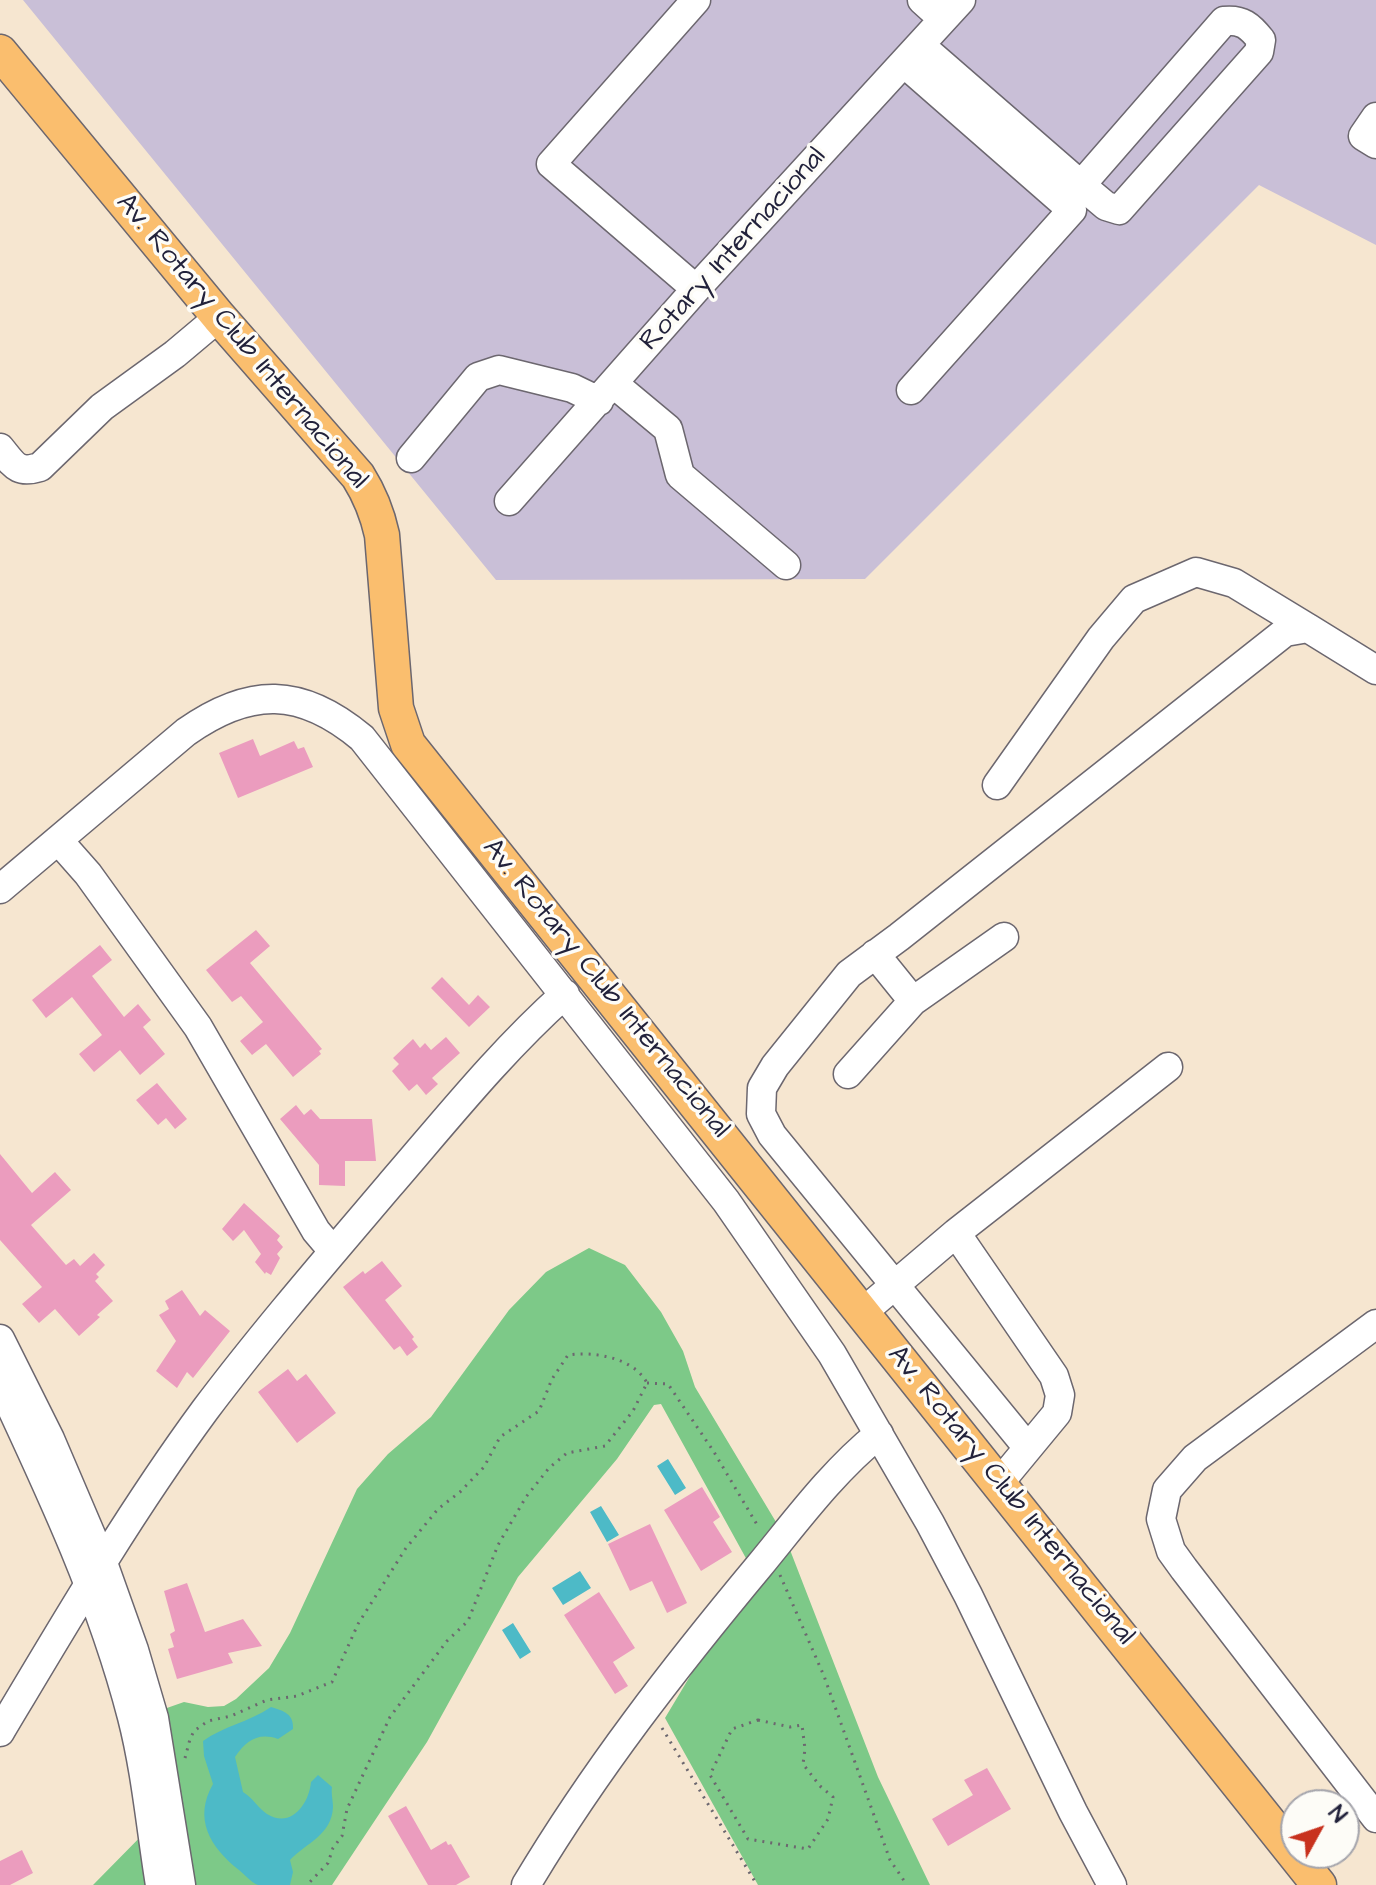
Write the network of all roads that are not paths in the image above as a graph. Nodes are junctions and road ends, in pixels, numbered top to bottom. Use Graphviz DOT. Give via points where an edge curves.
graph roads {
  1 [pos="696,0"];
  2 [pos="922,0"];
  3 [pos="952,10"];
  4 [pos="0,52"];
  5 [pos="912,54"];
  6 [pos="1376,117"];
  7 [pos="1376,144"];
  8 [pos="1081,185"];
  9 [pos="696,289"];
  10 [pos="219,317"];
  11 [pos="911,390"];
  12 [pos="607,392"];
  13 [pos="0,448"];
  14 [pos="411,458"];
  15 [pos="509,501"];
  16 [pos="786,565"];
  17 [pos="1308,628"];
  18 [pos="1376,670"];
  19 [pos="997,785"];
  20 [pos="58,840"];
  21 [pos="0,889"];
  22 [pos="1004,937"];
  23 [pos="875,954"];
  24 [pos="565,994"];
  25 [pos="913,1001"];
  26 [pos="1168,1067"];
  27 [pos="848,1074"];
  28 [pos="956,1233"];
  29 [pos="333,1251"];
  30 [pos="895,1283"];
  31 [pos="863,1312"];
  32 [pos="1376,1324"];
  33 [pos="0,1339"];
  34 [pos="0,1383"];
  35 [pos="879,1434"];
  36 [pos="1028,1448"];
  37 [pos="1000,1482"];
  38 [pos="96,1573"];
  39 [pos="0,1732"];
  40 [pos="1376,1818"];
  41 [pos="534,1882"];
  42 [pos="160,1885"];
  43 [pos="181,1885"];
  44 [pos="1112,1885"];
  45 [pos="1319,1885"];
  1 -- 9 [label="street" via="551,164"];
  2 -- 3 [label="street"];
  3 -- 5 [label="street, Rotary Internacional"];
  4 -- 10 [label="main road, Av. Rotary Club Internacional"];
  5 -- 8 [label="street"];
  5 -- 9 [label="street, Rotary Internacional"];
  5 -- 11 [label="street" via="1072,210"];
  6 -- 7 [label="street" via="1363,136"];
  8 -- 8 [label="street" via="1119,210 1259,52 1261,40 1246,24 1224,21"];
  9 -- 12 [label="street, Rotary Internacional"];
  10 -- 13 [label="street" via="102,407 40,467 20,469"];
  10 -- 31 [label="main road, Av. Rotary Club Internacional" via="369,494 382,535 396,708 408,744"];
  12 -- 14 [label="street" via="489,371 478,377"];
  12 -- 15 [label="street, Rotary Internacional"];
  12 -- 16 [label="street" via="668,429 680,475"];
  17 -- 18 [label="street"];
  17 -- 19 [label="street" via="1234,583 1196,572 1134,599"];
  17 -- 23 [label="street" via="1285,632"];
  20 -- 21 [label="street"];
  20 -- 24 [label="street" via="212,714 251,702 306,704 342,722 380,758"];
  20 -- 29 [label="street" via="198,1027 316,1231"];
  22 -- 25 [label="street"];
  23 -- 25 [label="street"];
  23 -- 30 [label="street" via="849,974 775,1066 762,1088 761,1114 772,1135"];
  24 -- 29 [label="street" via="496,1062"];
  24 -- 35 [label="street" via="757,1242"];
  25 -- 27 [label="street"];
  26 -- 28 [label="street"];
  28 -- 30 [label="street"];
  28 -- 36 [label="street" via="1054,1376 1060,1395 1057,1413"];
  29 -- 38 [label="street" via="205,1411"];
  30 -- 31 [label="street"];
  30 -- 36 [label="street"];
  31 -- 37 [label="main road, Av. Rotary Club Internacional"];
  32 -- 40 [label="street" via="1195,1458 1167,1490 1161,1519 1171,1551"];
  33 -- 38 [label="street" via="50,1439"];
  34 -- 38 [label="street"];
  35 -- 41 [label="street" via="849,1460 647,1704 561,1827"];
  35 -- 44 [label="street" via="962,1583"];
  36 -- 37 [label="street"];
  37 -- 45 [label="main road, Av. Rotary Club Internacional"];
  38 -- 39 [label="street"];
  38 -- 42 [label="street" via="133,1721"];
  38 -- 43 [label="street" via="134,1650 154,1718"];
}
